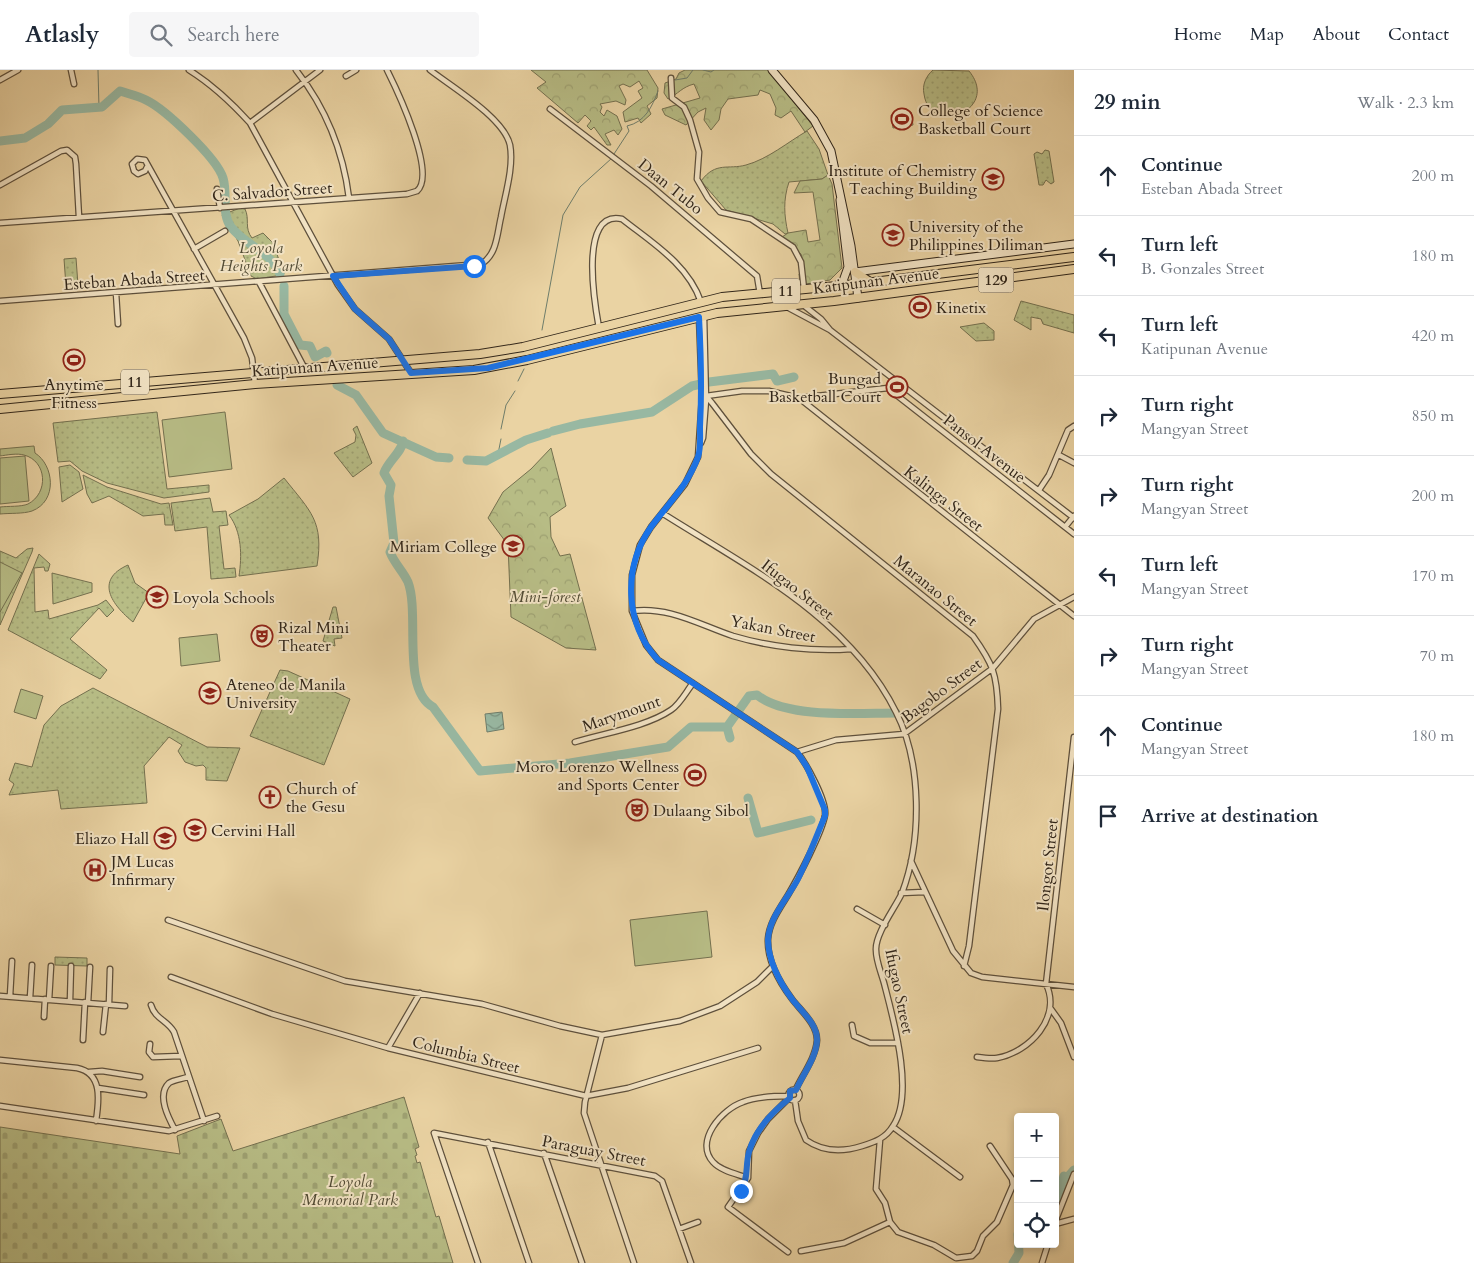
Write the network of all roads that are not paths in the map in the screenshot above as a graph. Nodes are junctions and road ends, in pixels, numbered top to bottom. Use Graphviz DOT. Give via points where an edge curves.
graph roads {
  1 [pos="18,70"];
  2 [pos="71,70"];
  3 [pos="189,70"];
  4 [pos="296,70"];
  5 [pos="320,70"];
  6 [pos="356,70"];
  7 [pos="387,70"];
  8 [pos="430,70"];
  9 [pos="772,70"];
  10 [pos="346,76"];
  11 [pos="671,78"];
  12 [pos="0,80"];
  13 [pos="306,82"];
  14 [pos="74,84"];
  15 [pos="550,109"];
  16 [pos="250,123"];
  17 [pos="147,167"];
  18 [pos="0,184"];
  19 [pos="217,189"];
  20 [pos="840,195"];
  21 [pos="349,198"];
  22 [pos="293,202"];
  23 [pos="224,207"];
  24 [pos="172,210"];
  25 [pos="78,217"];
  26 [pos="0,223"];
  27 [pos="225,231"];
  28 [pos="1074,244"];
  29 [pos="194,249"];
  30 [pos="1068,257"];
  31 [pos="1069,270"];
  32 [pos="855,272"];
  33 [pos="943,273"];
  34 [pos="333,276"];
  35 [pos="259,282"];
  36 [pos="870,282"];
  37 [pos="854,284"];
  38 [pos="215,286"];
  39 [pos="835,286"];
  40 [pos="943,286"];
  41 [pos="804,289"];
  42 [pos="116,293"];
  43 [pos="760,294"];
  44 [pos="858,298"];
  45 [pos="0,301"];
  46 [pos="701,302"];
  47 [pos="801,304"];
  48 [pos="783,306"];
  49 [pos="749,309"];
  50 [pos="702,316"];
  51 [pos="118,324"];
  52 [pos="598,328"];
  53 [pos="830,330"];
  54 [pos="403,361"];
  55 [pos="305,369"];
  56 [pos="254,373"];
  57 [pos="411,373"];
  58 [pos="894,380"];
  59 [pos="255,384"];
  60 [pos="888,388"];
  61 [pos="0,394"];
  62 [pos="704,397"];
  63 [pos="799,398"];
  64 [pos="0,409"];
  65 [pos="1074,426"];
  66 [pos="1059,455"];
  67 [pos="1074,463"];
  68 [pos="1038,490"];
  69 [pos="662,514"];
  70 [pos="1074,517"];
  71 [pos="1066,527"];
  72 [pos="1074,534"];
  73 [pos="1074,596"];
  74 [pos="1059,604"];
  75 [pos="632,611"];
  76 [pos="1074,616"];
  77 [pos="851,649"];
  78 [pos="993,668"];
  79 [pos="692,683"];
  80 [pos="904,734"];
  81 [pos="1074,737"];
  82 [pos="576,742"];
  83 [pos="797,752"];
  84 [pos="911,861"];
  85 [pos="924,892"];
  86 [pos="901,893"];
  87 [pos="857,909"];
  88 [pos="168,920"];
  89 [pos="886,925"];
  90 [pos="12,961"];
  91 [pos="32,965"];
  92 [pos="51,966"];
  93 [pos="71,966"];
  94 [pos="773,966"];
  95 [pos="964,966"];
  96 [pos="90,967"];
  97 [pos="110,969"];
  98 [pos="171,977"];
  99 [pos="1046,984"];
  100 [pos="1060,986"];
  101 [pos="1074,987"];
  102 [pos="420,993"];
  103 [pos="1051,995"];
  104 [pos="0,996"];
  105 [pos="10,996"];
  106 [pos="30,998"];
  107 [pos="47,999"];
  108 [pos="70,1001"];
  109 [pos="87,1003"];
  110 [pos="108,1004"];
  111 [pos="151,1005"];
  112 [pos="125,1006"];
  113 [pos="1051,1009"];
  114 [pos="44,1017"];
  115 [pos="852,1024"];
  116 [pos="104,1032"];
  117 [pos="602,1035"];
  118 [pos="83,1040"];
  119 [pos="898,1043"];
  120 [pos="150,1044"];
  121 [pos="388,1048"];
  122 [pos="758,1048"];
  123 [pos="181,1056"];
  124 [pos="1074,1056"];
  125 [pos="978,1057"];
  126 [pos="0,1060"];
  127 [pos="89,1072"];
  128 [pos="140,1076"];
  129 [pos="188,1077"];
  130 [pos="98,1088"];
  131 [pos="796,1090"];
  132 [pos="144,1095"];
  133 [pos="586,1096"];
  134 [pos="791,1098"];
  135 [pos="0,1106"];
  136 [pos="217,1116"];
  137 [pos="96,1121"];
  138 [pos="204,1121"];
  139 [pos="893,1127"];
  140 [pos="174,1130"];
  141 [pos="880,1140"];
  142 [pos="488,1142"];
  143 [pos="990,1146"];
  144 [pos="544,1153"];
  145 [pos="600,1164"];
  146 [pos="1074,1174"];
  147 [pos="748,1178"];
  148 [pos="960,1178"];
  149 [pos="1059,1213"];
  150 [pos="1074,1220"];
  151 [pos="698,1222"];
  152 [pos="890,1222"];
  153 [pos="1059,1222"];
  154 [pos="678,1229"];
  155 [pos="1047,1248"];
  156 [pos="801,1251"];
  157 [pos="788,1252"];
  158 [pos="478,1263"];
  159 [pos="529,1263"];
  160 [pos="582,1263"];
  161 [pos="634,1263"];
  162 [pos="691,1263"];
  163 [pos="1042,1263"];
  1 -- 12 [label="street"];
  2 -- 14 [label="street"];
  3 -- 16 [label="street" via="226,96"];
  4 -- 13 [label="street"];
  5 -- 13 [label="street"];
  6 -- 10 [label="street"];
  7 -- 21 [label="street, C. Salvador Street" via="414,134 422,166 422,182 417,191 408,194"];
  8 -- 34 [label="street, Esteban Abada Street" via="497,123 507,136 510,163 494,250 485,262 474,266"];
  9 -- 20 [label="main road" via="821,131 835,166"];
  11 -- 41 [label="street" via="672,98 684,107 698,145 698,181 720,212 750,219 793,247 801,262"];
  13 -- 16 [label="street"];
  13 -- 21 [label="street" via="336,140"];
  15 -- 43 [label="street, Daan Tubo" via="620,161 758,276"];
  16 -- 22 [label="street"];
  17 -- 24 [label="street"];
  18 -- 25 [label="street" via="67,150 75,157"];
  19 -- 23 [label="street"];
  20 -- 32 [label="main road"];
  20 -- 39 [label="main road" via="848,267 842,282"];
  21 -- 22 [label="street, C. Salvador Street"];
  22 -- 23 [label="street, C. Salvador Street"];
  22 -- 34 [label="street"];
  23 -- 24 [label="street, C. Salvador Street"];
  24 -- 25 [label="street, C. Salvador Street"];
  24 -- 29 [label="street"];
  25 -- 26 [label="street, C. Salvador Street"];
  27 -- 29 [label="street"];
  28 -- 32 [label="main road, Katipunan Avenue"];
  29 -- 38 [label="street"];
  30 -- 31 [label="main road"];
  30 -- 33 [label="main road, Katipunan Avenue / 129"];
  31 -- 40 [label="main road, Katipunan Avenue / 129"];
  32 -- 36 [label="main road"];
  32 -- 37 [label="main road"];
  33 -- 36 [label="main road, Katipunan Avenue / 129"];
  33 -- 40 [label="main road"];
  34 -- 35 [label="street, Esteban Abada Street"];
  34 -- 54 [label="street" via="355,309 389,339"];
  35 -- 38 [label="street, Esteban Abada Street"];
  35 -- 55 [label="street"];
  36 -- 37 [label="main road, Katipunan Avenue / 129"];
  37 -- 39 [label="main road, Katipunan Avenue / 11"];
  37 -- 44 [label="main road"];
  37 -- 49 [label="main road" via="855,291 851,294 766,303"];
  38 -- 42 [label="street, Esteban Abada Street"];
  38 -- 56 [label="street" via="246,343"];
  39 -- 41 [label="main road, Katipunan Avenue / 11"];
  40 -- 44 [label="main road, Katipunan Avenue / 129"];
  41 -- 43 [label="main road, Katipunan Avenue / 11"];
  42 -- 45 [label="street, Esteban Abada Street"];
  42 -- 51 [label="street"];
  43 -- 46 [label="main road, Katipunan Avenue / 11"];
  44 -- 47 [label="main road, Katipunan Avenue / 11"];
  46 -- 52 [label="main road, Katipunan Avenue / 11"];
  46 -- 52 [label="street" via="683,269 622,218 615,218 603,223 595,237 594,291"];
  47 -- 48 [label="main road, Katipunan Avenue / 11"];
  47 -- 53 [label="street, Pansol Avenue"];
  48 -- 49 [label="main road, Katipunan Avenue / 11"];
  48 -- 53 [label="street, Pansol Avenue"];
  49 -- 50 [label="main road, Katipunan Avenue / 11"];
  50 -- 57 [label="main road, Katipunan Avenue / 11" via="488,368"];
  50 -- 62 [label="street"];
  52 -- 54 [label="main road, Katipunan Avenue / 11" via="480,354"];
  53 -- 58 [label="street, Pansol Avenue"];
  54 -- 55 [label="main road, Katipunan Avenue / 11"];
  54 -- 57 [label="street"];
  55 -- 56 [label="main road, Katipunan Avenue / 11"];
  56 -- 59 [label="street"];
  56 -- 61 [label="main road, Katipunan Avenue / 11"];
  57 -- 59 [label="main road, Katipunan Avenue / 11"];
  58 -- 60 [label="street"];
  58 -- 68 [label="street, Pansol Avenue"];
  59 -- 64 [label="main road, Katipunan Avenue / 11"];
  60 -- 63 [label="street"];
  60 -- 71 [label="street, Pansol Avenue"];
  62 -- 63 [label="street" via="769,391"];
  62 -- 69 [label="street" via="698,457 685,484"];
  62 -- 78 [label="street, Maranao Street" via="751,454 772,474 972,636"];
  63 -- 74 [label="street, Kalinga Street"];
  65 -- 66 [label="street" via="1068,430"];
  66 -- 67 [label="street"];
  66 -- 68 [label="street"];
  68 -- 70 [label="street, Pansol Avenue"];
  69 -- 75 [label="street" via="640,546 632,575"];
  69 -- 77 [label="street, Ifugao Street" via="768,578"];
  70 -- 71 [label="street"];
  71 -- 72 [label="street, Pansol Avenue"];
  73 -- 74 [label="street, Bagobo Street"];
  74 -- 76 [label="street, Kalinga Street"];
  74 -- 78 [label="street, Bagobo Street" via="1034,619"];
  75 -- 77 [label="street, Yakan Street" via="688,617 751,640 815,650"];
  75 -- 79 [label="street" via="640,634 653,654"];
  77 -- 80 [label="street, Ifugao Street" via="874,676 897,712"];
  78 -- 80 [label="street, Bagobo Street"];
  78 -- 95 [label="street, Maranao Street" via="998,710"];
  79 -- 82 [label="street, Marymount" via="675,707 665,713"];
  79 -- 83 [label="street"];
  80 -- 83 [label="street, Bagobo Street" via="836,740"];
  80 -- 84 [label="street, Ifugao Street" via="915,782 916,814"];
  81 -- 99 [label="street, Ilongot Street"];
  83 -- 94 [label="street" via="813,781 825,816 798,878 772,921 768,938"];
  84 -- 85 [label="street"];
  84 -- 86 [label="street, Ifugao Street"];
  85 -- 86 [label="street"];
  85 -- 95 [label="street" via="952,951"];
  86 -- 89 [label="street, Ifugao Street"];
  87 -- 89 [label="street"];
  88 -- 102 [label="street" via="345,981"];
  89 -- 119 [label="street, Ifugao Street" via="876,953"];
  90 -- 105 [label="street"];
  91 -- 106 [label="street"];
  92 -- 107 [label="street"];
  93 -- 108 [label="street"];
  94 -- 117 [label="street" via="757,982 720,1006 680,1021"];
  94 -- 131 [label="street" via="813,1025 817,1038 813,1056"];
  95 -- 99 [label="street" via="982,977"];
  96 -- 109 [label="street"];
  97 -- 110 [label="street"];
  98 -- 121 [label="street, Columbia Street" via="272,1014"];
  99 -- 100 [label="street"];
  99 -- 103 [label="street"];
  100 -- 101 [label="street"];
  100 -- 103 [label="street"];
  102 -- 117 [label="street" via="482,1004"];
  102 -- 121 [label="street"];
  103 -- 113 [label="street"];
  104 -- 105 [label="street"];
  105 -- 106 [label="street"];
  106 -- 107 [label="street"];
  107 -- 108 [label="street"];
  107 -- 114 [label="street"];
  108 -- 109 [label="street"];
  109 -- 110 [label="street"];
  109 -- 118 [label="street"];
  110 -- 112 [label="street"];
  110 -- 116 [label="street"];
  111 -- 123 [label="street" via="155,1015 169,1024 174,1032"];
  113 -- 124 [label="street" via="1061,1023"];
  113 -- 125 [label="street" via="1030,1044 1000,1058"];
  115 -- 119 [label="street" via="854,1036 860,1040"];
  117 -- 133 [label="street"];
  119 -- 139 [label="street, Ifugao Street" via="902,1096"];
  120 -- 123 [label="street" via="149,1051 153,1057"];
  121 -- 133 [label="street, Columbia Street"];
  122 -- 133 [label="street, Columbia Street" via="628,1088"];
  123 -- 129 [label="street"];
  126 -- 127 [label="street"];
  127 -- 128 [label="street"];
  127 -- 130 [label="street"];
  129 -- 138 [label="street"];
  129 -- 140 [label="street" via="170,1082 165,1088 166,1111"];
  130 -- 132 [label="street"];
  130 -- 137 [label="street"];
  131 -- 134 [label="street" via="790,1091"];
  131 -- 134 [label="street" via="800,1096"];
  133 -- 145 [label="street" via="585,1119"];
  134 -- 141 [label="street" via="801,1130 812,1144 828,1150 842,1150"];
  134 -- 147 [label="street" via="774,1112 758,1133 749,1151"];
  134 -- 147 [label="street" via="741,1102 722,1116 710,1134 708,1151 714,1163"];
  135 -- 137 [label="street"];
  136 -- 138 [label="street"];
  137 -- 140 [label="street" via="160,1131"];
  138 -- 140 [label="street"];
  139 -- 141 [label="street, Ifugao Street"];
  139 -- 148 [label="street"];
  141 -- 152 [label="street" via="876,1189 885,1203"];
  142 -- 144 [label="street, Paraguay Street"];
  142 -- 158 [label="street, Paraguay Street" via="434,1133"];
  142 -- 159 [label="street"];
  143 -- 152 [label="street" via="1013,1185 997,1222 983,1236 972,1256 956,1258 928,1242 898,1232"];
  144 -- 145 [label="street, Paraguay Street"];
  144 -- 160 [label="street"];
  145 -- 154 [label="street, Paraguay Street" via="659,1178"];
  145 -- 161 [label="street"];
  146 -- 149 [label="street"];
  147 -- 157 [label="street" via="729,1209"];
  150 -- 153 [label="street"];
  151 -- 154 [label="street"];
  152 -- 156 [label="street" via="844,1243"];
  154 -- 162 [label="street, Paraguay Street"];
  155 -- 163 [label="street"];
}
